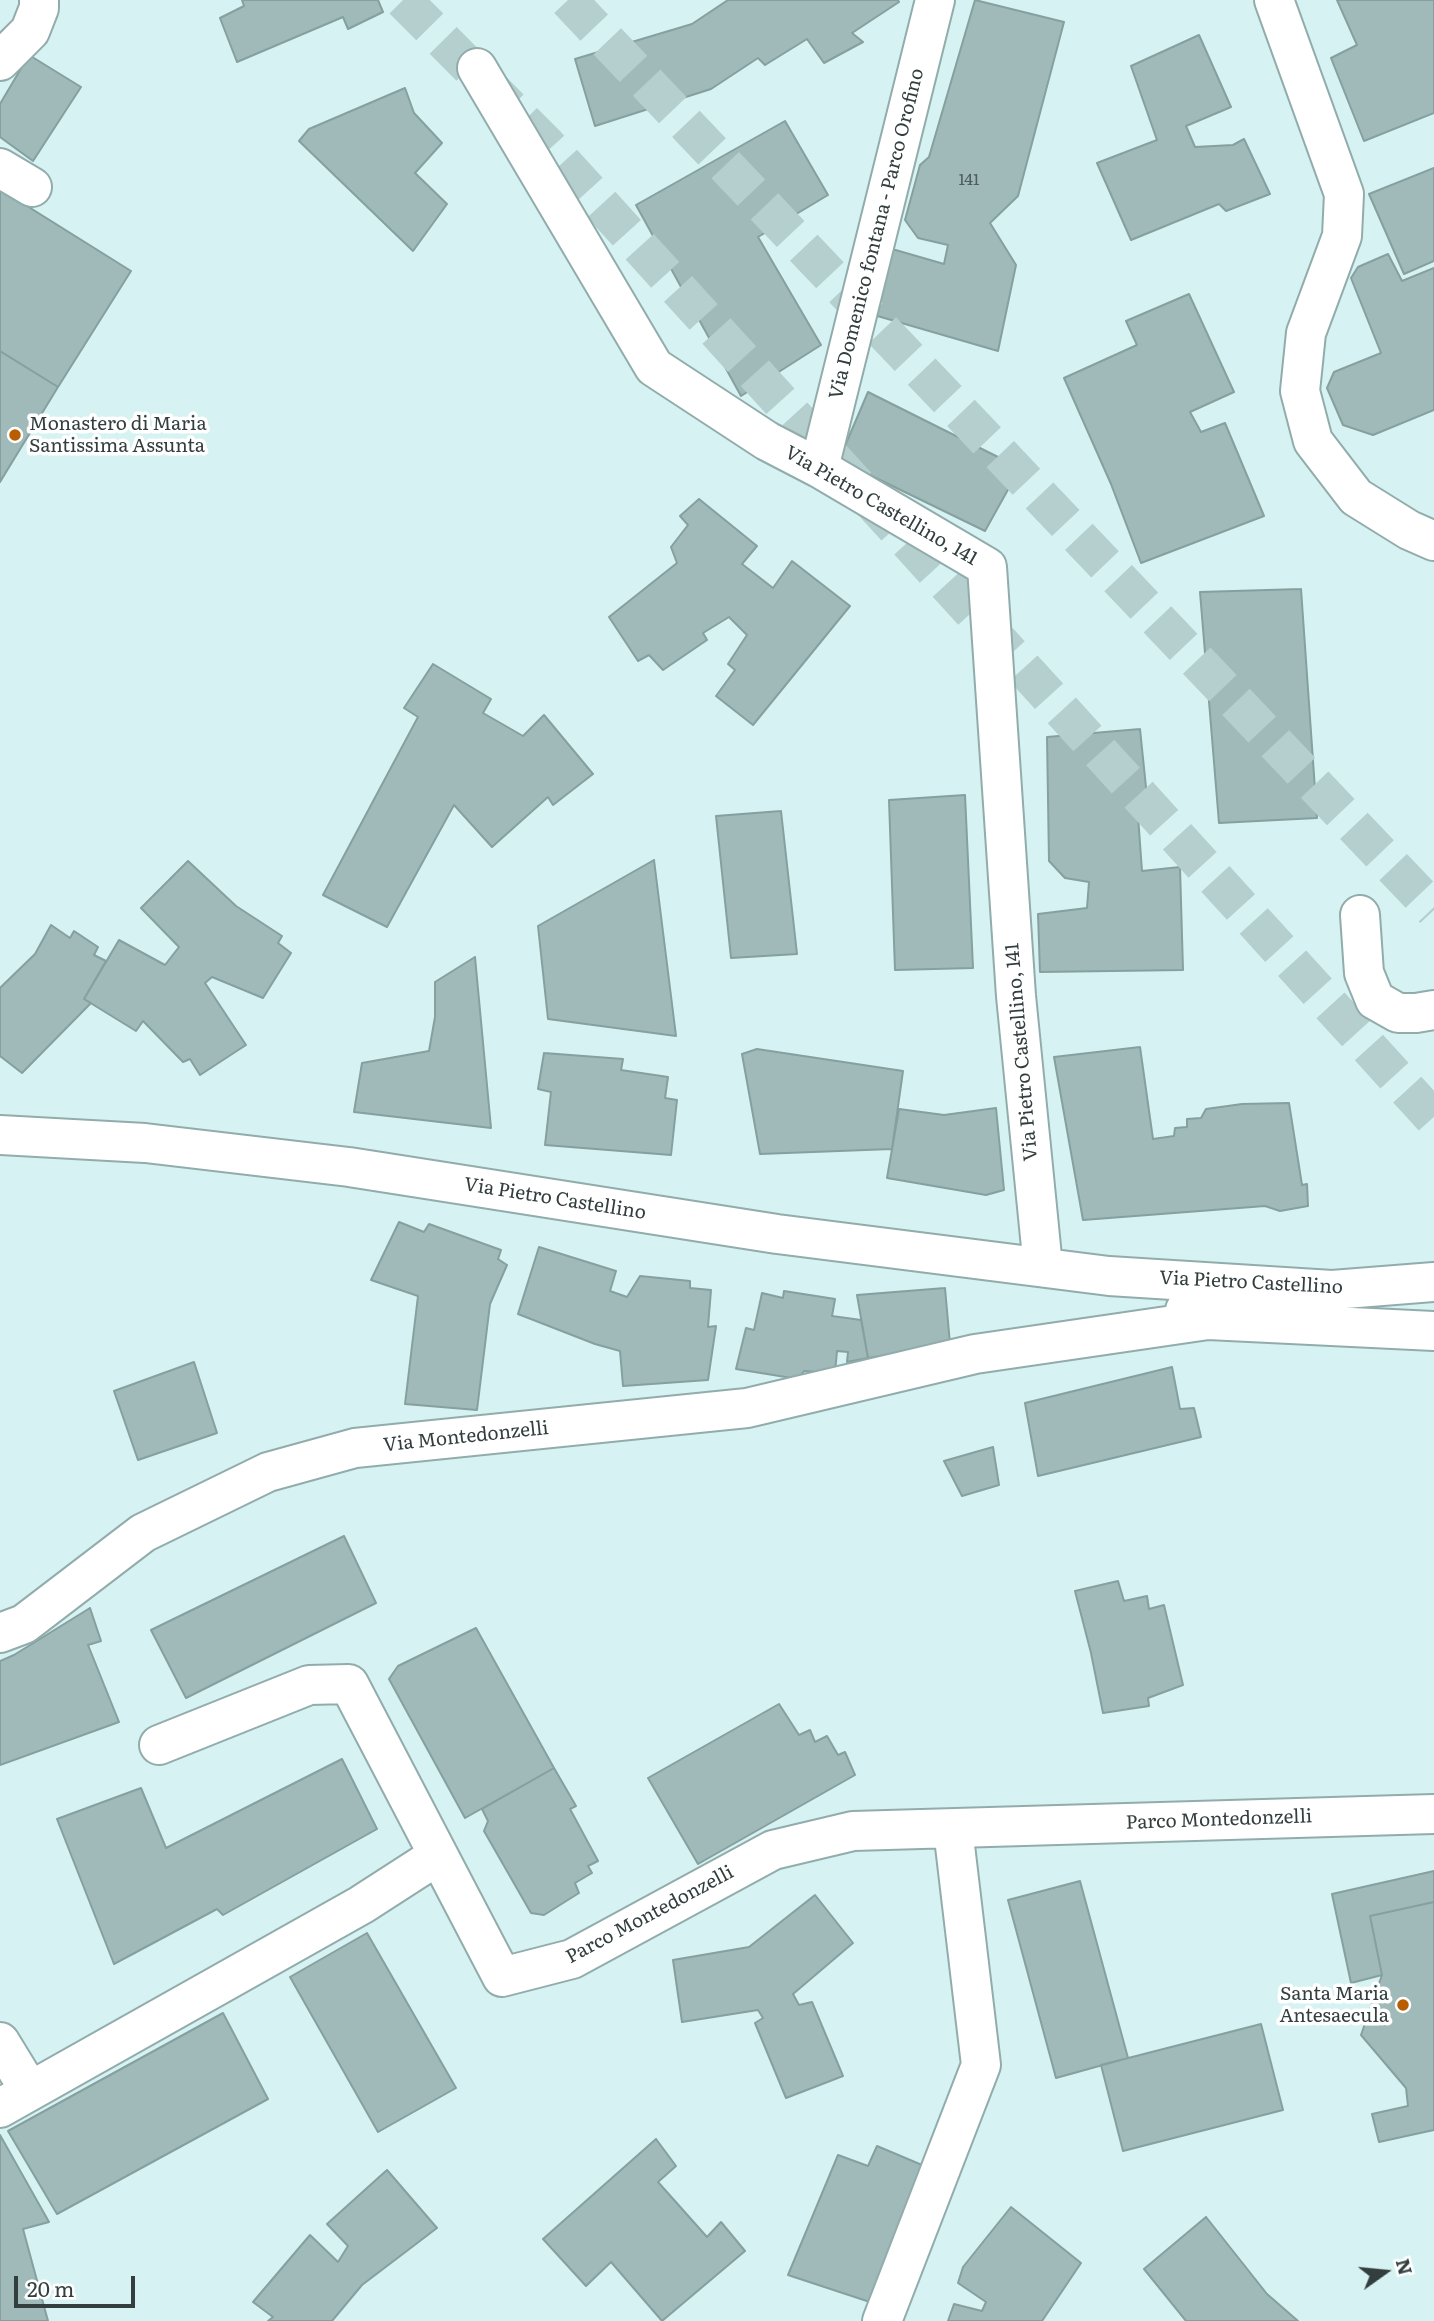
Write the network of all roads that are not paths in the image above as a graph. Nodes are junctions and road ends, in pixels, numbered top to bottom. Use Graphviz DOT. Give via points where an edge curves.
graph roads {
  1 [pos="39,0"];
  2 [pos="935,0"];
  3 [pos="1274,0"];
  4 [pos="0,61"];
  5 [pos="477,68"];
  6 [pos="0,168"];
  7 [pos="33,187"];
  8 [pos="818,468"];
  9 [pos="1434,541"];
  10 [pos="1360,915"];
  11 [pos="1434,1010"];
  12 [pos="0,1135"];
  13 [pos="1043,1267"];
  14 [pos="1109,1276"];
  15 [pos="1434,1282"];
  16 [pos="1208,1320"];
  17 [pos="1434,1331"];
  18 [pos="975,1354"];
  19 [pos="0,1633"];
  20 [pos="159,1745"];
  21 [pos="1434,1814"];
  22 [pos="953,1829"];
  23 [pos="437,1856"];
  24 [pos="0,2042"];
  25 [pos="15,2099"];
  26 [pos="882,2321"];
  1 -- 4 [label="street" via="30,31"];
  2 -- 8 [label="street, Via Domenico fontana - Parco Orofino"];
  3 -- 9 [label="street" via="1344,194 1342,236 1306,332 1300,391 1312,441 1356,497"];
  5 -- 8 [label="street, Via Pietro Castellino, 141" via="654,367 767,441"];
  6 -- 7 [label="street"];
  8 -- 13 [label="street, Via Pietro Castellino, 141" via="987,567 1016,996"];
  10 -- 11 [label="street" via="1364,973 1375,1000 1398,1013"];
  12 -- 13 [label="street, Via Pietro Castellino" via="145,1143 349,1167 777,1234"];
  13 -- 14 [label="street, Via Pietro Castellino"];
  14 -- 15 [label="street, Via Pietro Castellino" via="1332,1290"];
  14 -- 16 [label="street, Via Pietro Castellino"];
  16 -- 17 [label="street, Via Pietro Castellino"];
  16 -- 18 [label="street, Via Pietro Castellino"];
  18 -- 19 [label="street, Via Montedonzelli" via="747,1408 355,1448 268,1472 143,1533 24,1624"];
  20 -- 23 [label="street" via="309,1685 349,1684"];
  21 -- 22 [label="street, Parco Montedonzelli"];
  22 -- 23 [label="street, Parco Montedonzelli" via="853,1831 772,1850 572,1959 502,1977"];
  22 -- 26 [label="street" via="981,2065"];
  23 -- 25 [label="street" via="361,1905"];
  24 -- 25 [label="street"];
}
